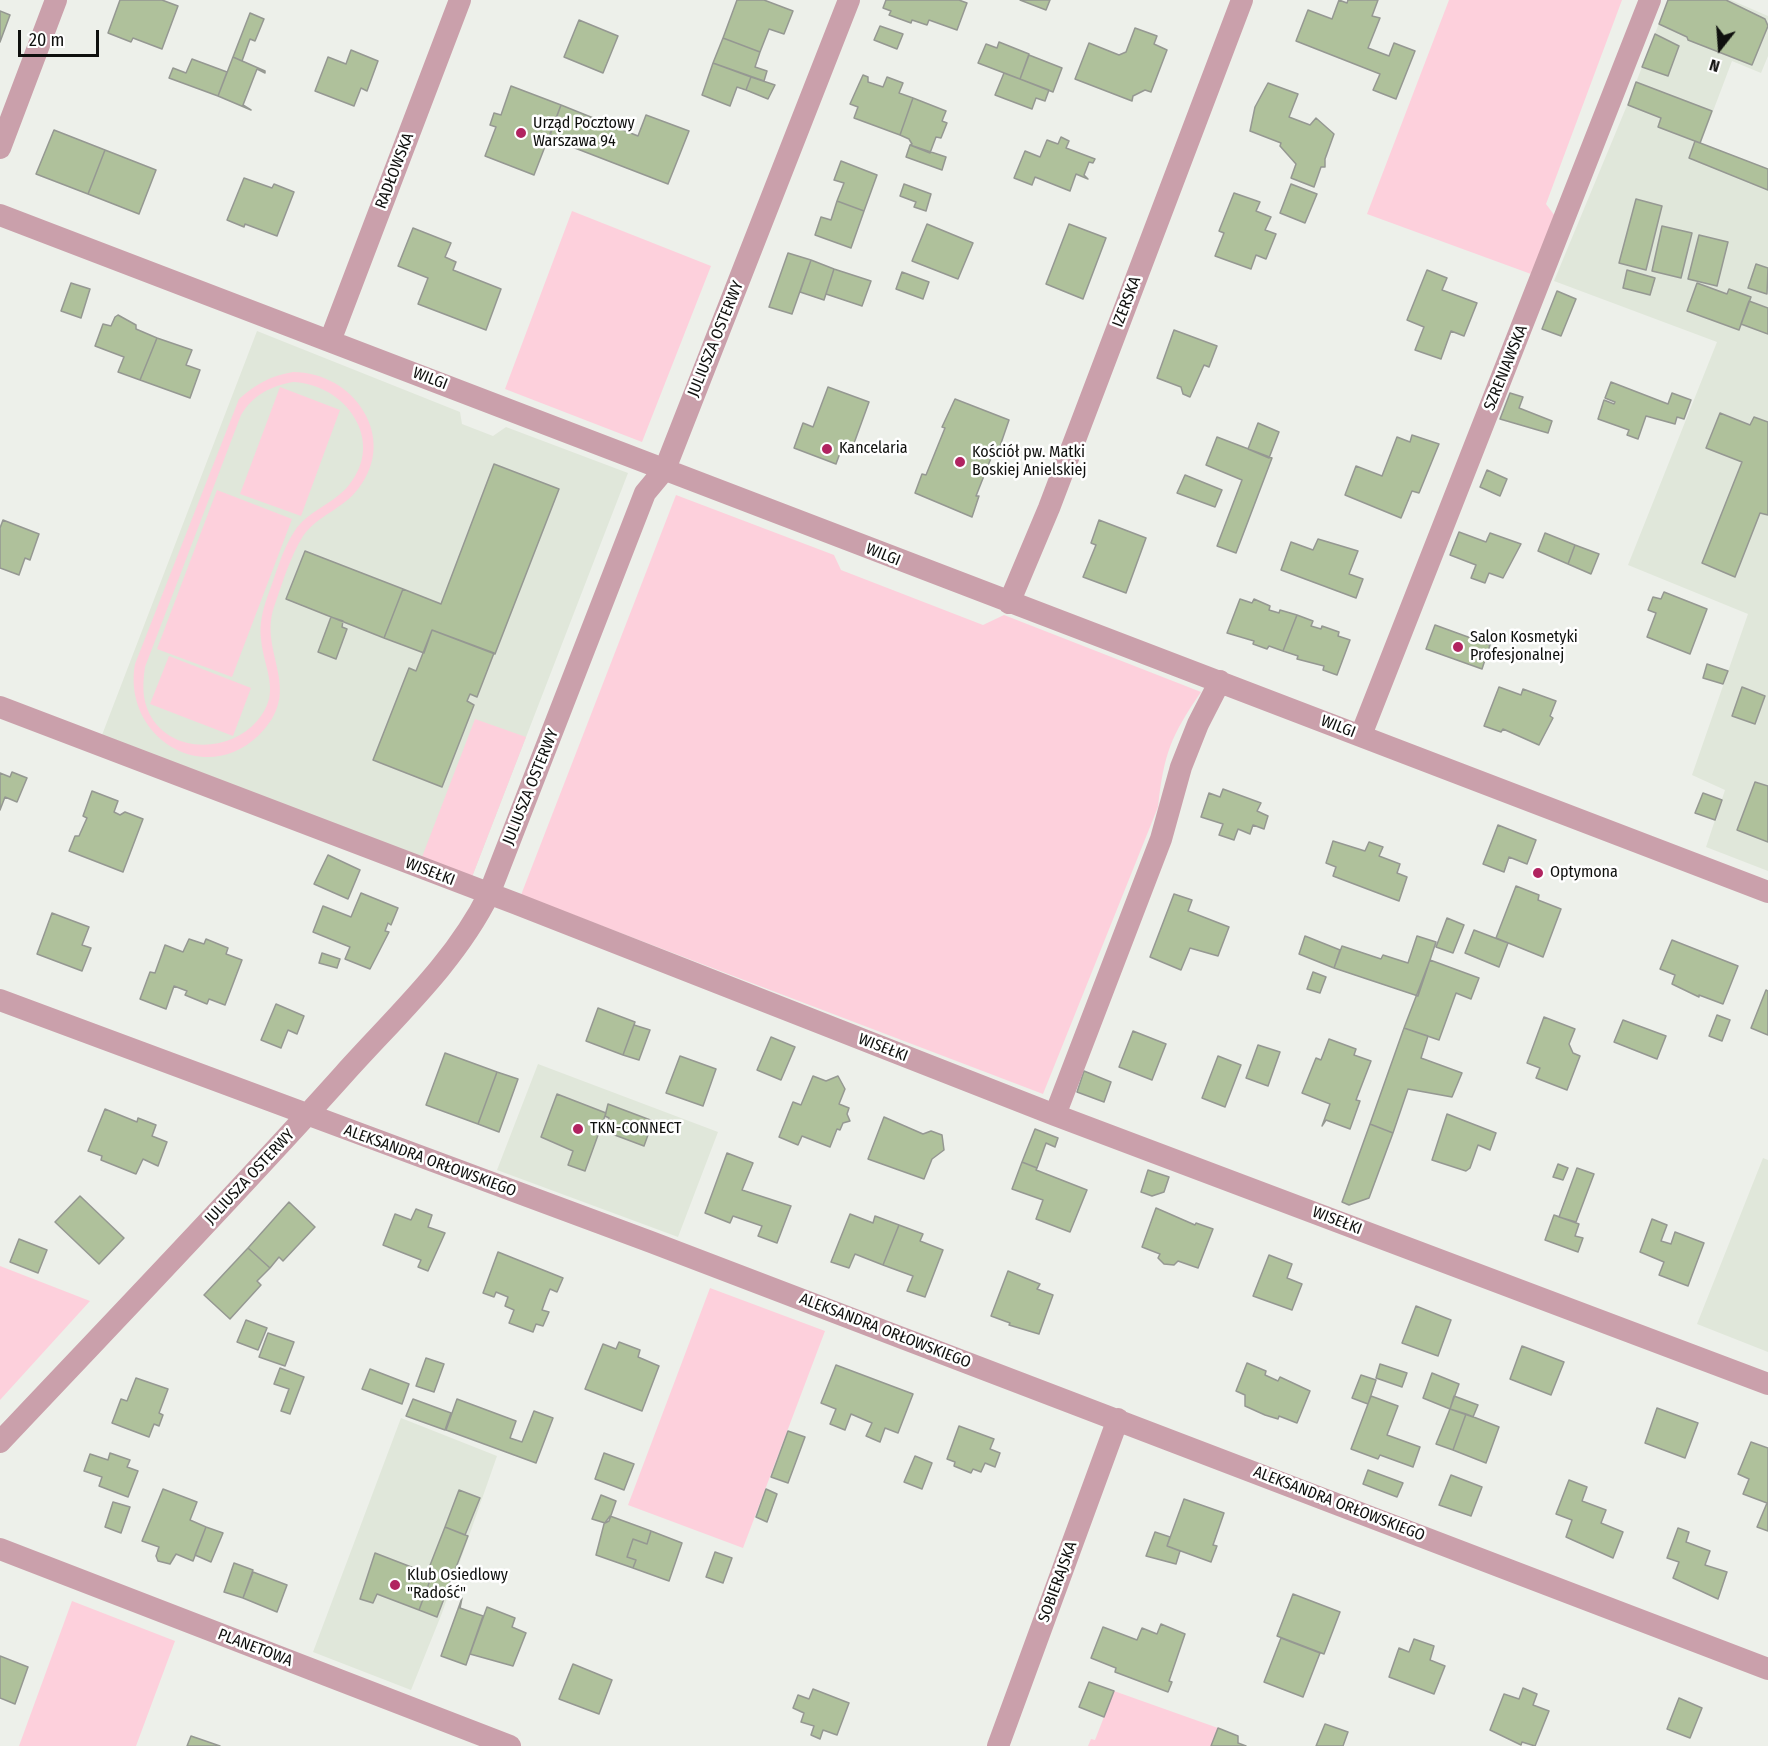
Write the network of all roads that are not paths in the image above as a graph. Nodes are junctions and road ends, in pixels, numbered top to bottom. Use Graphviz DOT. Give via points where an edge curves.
graph roads {
  1 [pos="56,0"];
  2 [pos="460,0"];
  3 [pos="849,0"];
  4 [pos="1242,0"];
  5 [pos="1650,0"];
  6 [pos="0,148"];
  7 [pos="0,215"];
  8 [pos="330,342"];
  9 [pos="664,469"];
  10 [pos="1009,603"];
  11 [pos="1220,681"];
  12 [pos="0,706"];
  13 [pos="1361,735"];
  14 [pos="1768,892"];
  15 [pos="489,894"];
  16 [pos="0,1000"];
  17 [pos="1055,1114"];
  18 [pos="307,1115"];
  19 [pos="1768,1384"];
  20 [pos="1118,1419"];
  21 [pos="0,1442"];
  22 [pos="0,1549"];
  23 [pos="1768,1669"];
  24 [pos="510,1746"];
  25 [pos="998,1746"];
  1 -- 6 [label="street"];
  2 -- 8 [label="street, RADŁOWSKA"];
  3 -- 9 [label="street, JULIUSZA OSTERWY"];
  4 -- 10 [label="street, IZERSKA"];
  5 -- 13 [label="street, SZRENIAWSKA"];
  7 -- 8 [label="street, WILGI"];
  8 -- 9 [label="street, WILGI"];
  9 -- 10 [label="street, WILGI"];
  9 -- 15 [label="street, JULIUSZA OSTERWY" via="645,493"];
  10 -- 11 [label="street, WILGI"];
  11 -- 13 [label="street, WILGI"];
  11 -- 17 [label="street" via="1181,767 1161,839"];
  12 -- 15 [label="street, WISEŁKI"];
  13 -- 14 [label="street, WILGI"];
  15 -- 17 [label="street, WISEŁKI"];
  15 -- 18 [label="street, JULIUSZA OSTERWY" via="452,953"];
  16 -- 18 [label="street, ALEKSANDRA ORŁOWSKIEGO"];
  17 -- 19 [label="street, WISEŁKI"];
  18 -- 20 [label="street, ALEKSANDRA ORŁOWSKIEGO"];
  18 -- 21 [label="street, JULIUSZA OSTERWY"];
  20 -- 23 [label="street, ALEKSANDRA ORŁOWSKIEGO"];
  20 -- 25 [label="street, SOBIERAJSKA"];
  22 -- 24 [label="street, PLANETOWA"];
}
